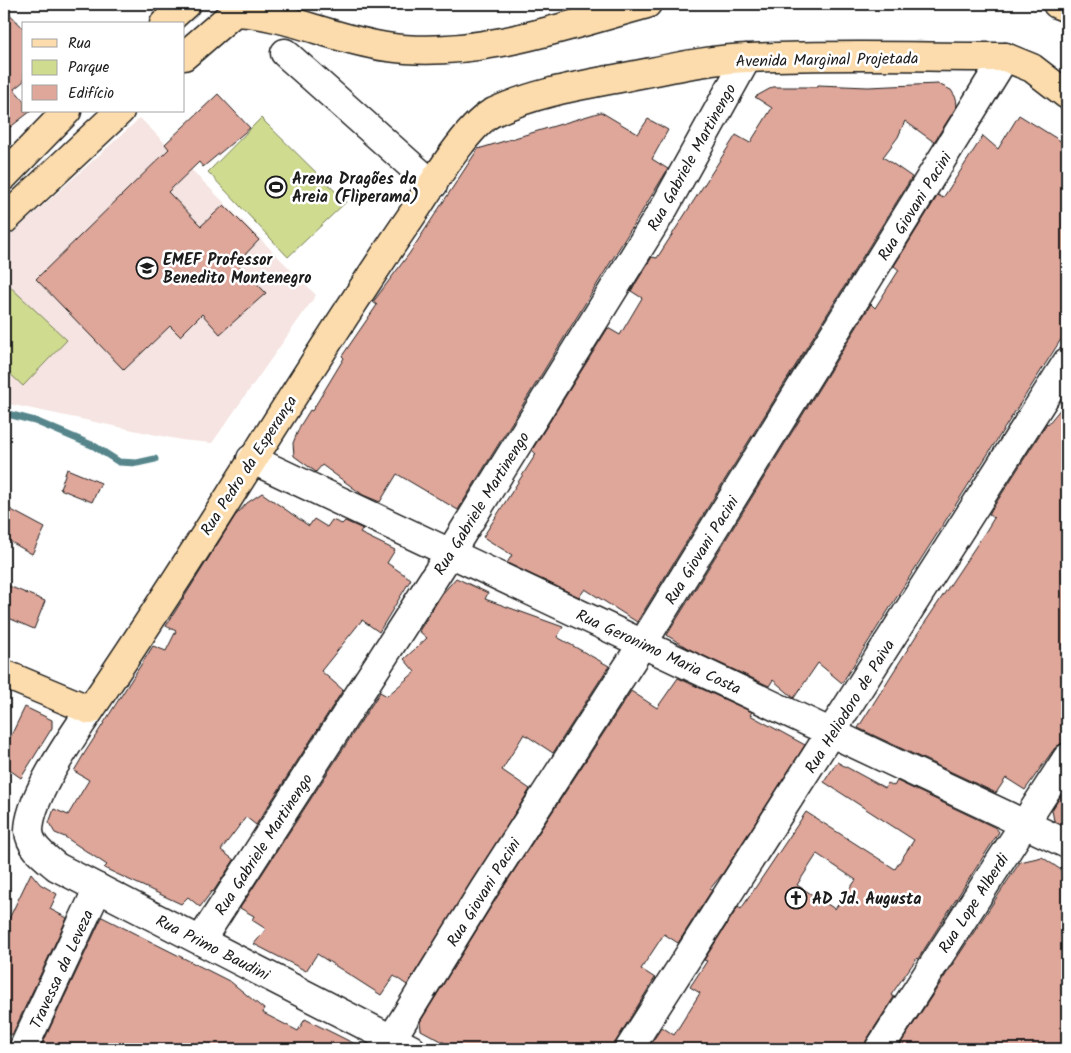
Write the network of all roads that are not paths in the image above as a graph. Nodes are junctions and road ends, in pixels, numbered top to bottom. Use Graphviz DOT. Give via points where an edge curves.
graph roads {
  1 [pos="186,4"];
  2 [pos="647,4"];
  3 [pos="1057,4"];
  4 [pos="240,8"];
  5 [pos="1067,8"];
  6 [pos="166,22"];
  7 [pos="285,53"];
  8 [pos="185,55"];
  9 [pos="1005,57"];
  10 [pos="747,58"];
  11 [pos="1067,95"];
  12 [pos="66,112"];
  13 [pos="119,112"];
  14 [pos="491,113"];
  15 [pos="4,176"];
  16 [pos="432,185"];
  17 [pos="4,220"];
  18 [pos="1067,362"];
  19 [pos="251,459"];
  20 [pos="450,553"];
  21 [pos="643,642"];
  22 [pos="4,674"];
  23 [pos="90,710"];
  24 [pos="832,734"];
  25 [pos="1067,758"];
  26 [pos="1024,824"];
  27 [pos="29,832"];
  28 [pos="1067,844"];
  29 [pos="98,888"];
  30 [pos="201,940"];
  31 [pos="401,1044"];
  32 [pos="23,1049"];
  33 [pos="629,1049"];
  34 [pos="878,1049"];
  1 -- 6 [label="main road"];
  2 -- 4 [label="main road" via="492,44 432,49 387,47"];
  3 -- 5 [label="main road"];
  4 -- 8 [label="main road"];
  7 -- 16 [label="street"];
  9 -- 10 [label="main road, Avenida Marginal Projetada"];
  9 -- 11 [label="main road, Avenida Marginal Projetada" via="1032,68"];
  9 -- 21 [label="street, Rua Giovani Pacini"];
  10 -- 14 [label="main road, Avenida Marginal Projetada" via="555,90"];
  10 -- 20 [label="street, Rua Gabriele Martinengo" via="664,208"];
  12 -- 15 [label="main road"];
  13 -- 17 [label="main road"];
  14 -- 16 [label="main road, Rua Pedro da Esperança" via="473,129"];
  16 -- 19 [label="main road, Rua Pedro da Esperança"];
  18 -- 24 [label="street, Rua Heliodoro de Paiva"];
  19 -- 20 [label="street, Rua Geronimo Maria Costa"];
  19 -- 23 [label="main road, Rua Pedro da Esperança"];
  20 -- 21 [label="street, Rua Geronimo Maria Costa"];
  20 -- 30 [label="street, Rua Gabriele Martinengo"];
  21 -- 24 [label="street, Rua Geronimo Maria Costa"];
  21 -- 31 [label="street, Rua Giovani Pacini" via="484,889"];
  22 -- 23 [label="main road"];
  23 -- 27 [label="street, Rua Pedro da Esperança" via="42,789"];
  24 -- 26 [label="street, Rua Geronimo Maria Costa"];
  24 -- 33 [label="street, Rua Heliodoro de Paiva"];
  25 -- 26 [label="street, Rua Lope Alberdi"];
  26 -- 28 [label="street, Rua Geronimo Maria Costa"];
  26 -- 34 [label="street, Rua Lope Alberdi"];
  27 -- 29 [label="street, Rua Primo Baudini" via="36,850 57,866"];
  29 -- 30 [label="street, Rua Primo Baudini"];
  29 -- 32 [label="street, Travessa da Leveza"];
  30 -- 31 [label="street, Rua Primo Baudini"];
}
